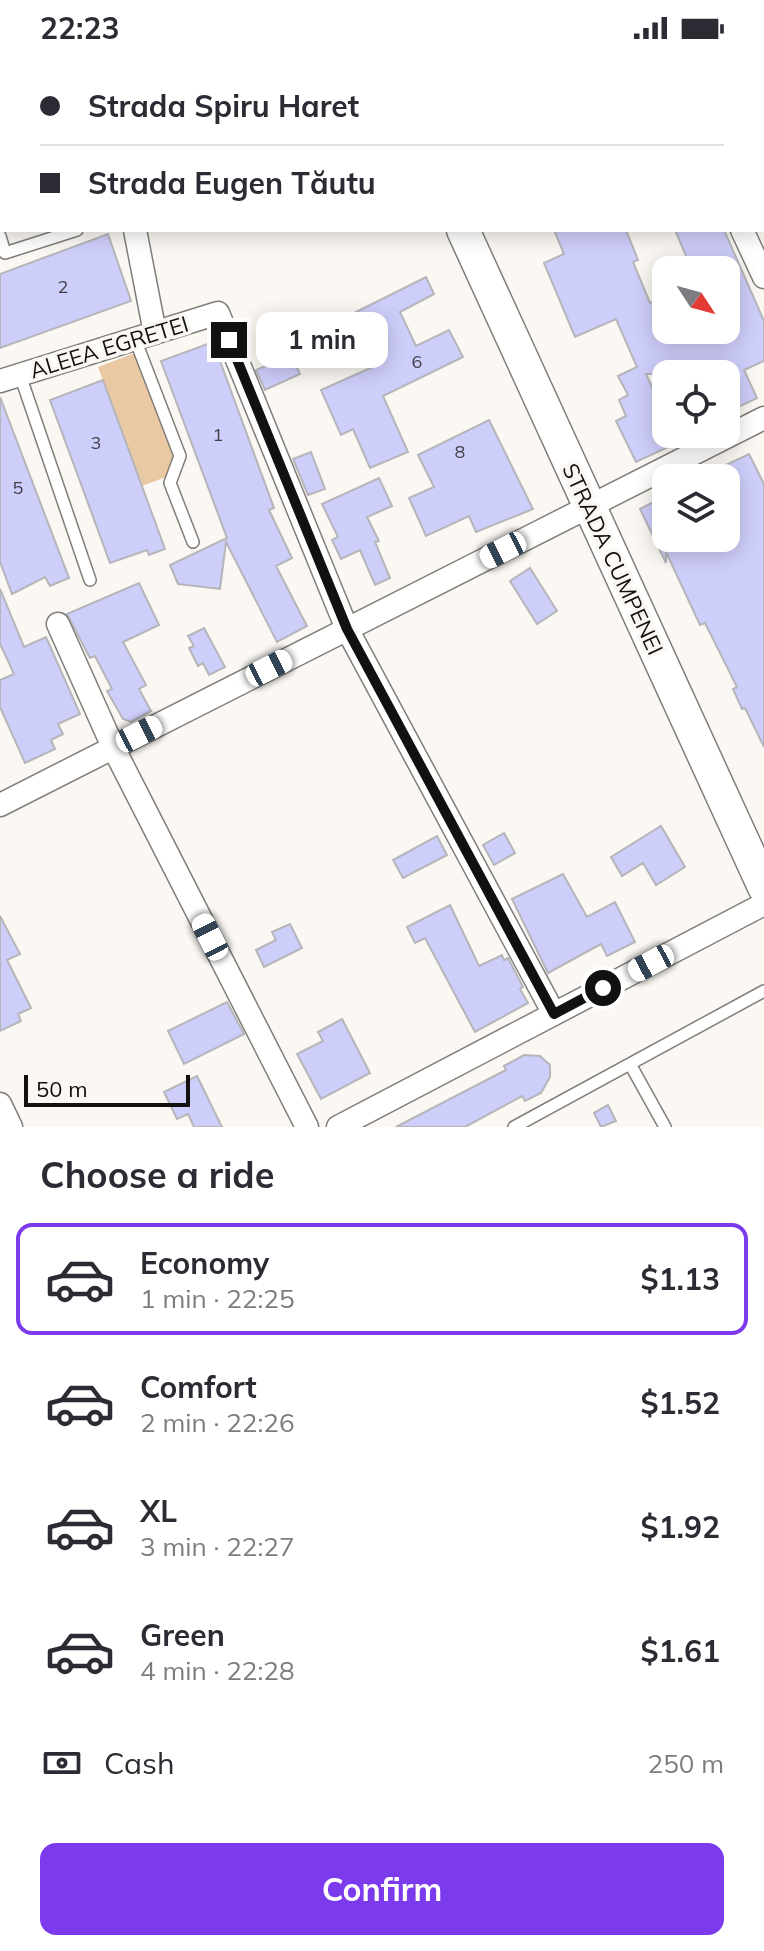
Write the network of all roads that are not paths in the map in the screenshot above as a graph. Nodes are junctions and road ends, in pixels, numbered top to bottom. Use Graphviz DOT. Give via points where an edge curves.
graph roads {
  1 [pos="71,232"];
  2 [pos="135,232"];
  3 [pos="464,232"];
  4 [pos="743,232"];
  5 [pos="0,236"];
  6 [pos="764,277"];
  7 [pos="145,336"];
  8 [pos="10,378"];
  9 [pos="764,418"];
  10 [pos="589,507"];
  11 [pos="193,542"];
  12 [pos="90,580"];
  13 [pos="58,624"];
  14 [pos="347,629"];
  15 [pos="113,747"];
  16 [pos="0,805"];
  17 [pos="764,887"];
  18 [pos="764,904"];
  19 [pos="764,991"];
  20 [pos="554,1014"];
  21 [pos="630,1064"];
  22 [pos="0,1104"];
  23 [pos="11,1127"];
  24 [pos="307,1127"];
  25 [pos="338,1127"];
  26 [pos="514,1127"];
  27 [pos="665,1127"];
  1 -- 5 [label="lane" via="5,253"];
  2 -- 7 [label="street"];
  3 -- 10 [label="main road, STRADA CUMPENEI"];
  4 -- 6 [label="street"];
  7 -- 8 [label="street, ALEEA EGRETEI"];
  7 -- 11 [label="lane" via="180,456 170,483"];
  7 -- 14 [label="street, ALEEA EGRETEI" via="218,313"];
  8 -- 12 [label="lane"];
  9 -- 10 [label="street"];
  10 -- 14 [label="street"];
  10 -- 17 [label="main road, STRADA CUMPENEI"];
  13 -- 15 [label="street"];
  14 -- 15 [label="street"];
  14 -- 20 [label="street"];
  15 -- 16 [label="street"];
  15 -- 24 [label="street"];
  18 -- 20 [label="street"];
  19 -- 21 [label="lane"];
  20 -- 25 [label="street"];
  21 -- 26 [label="lane"];
  21 -- 27 [label="lane"];
  22 -- 23 [label="street"];
}
